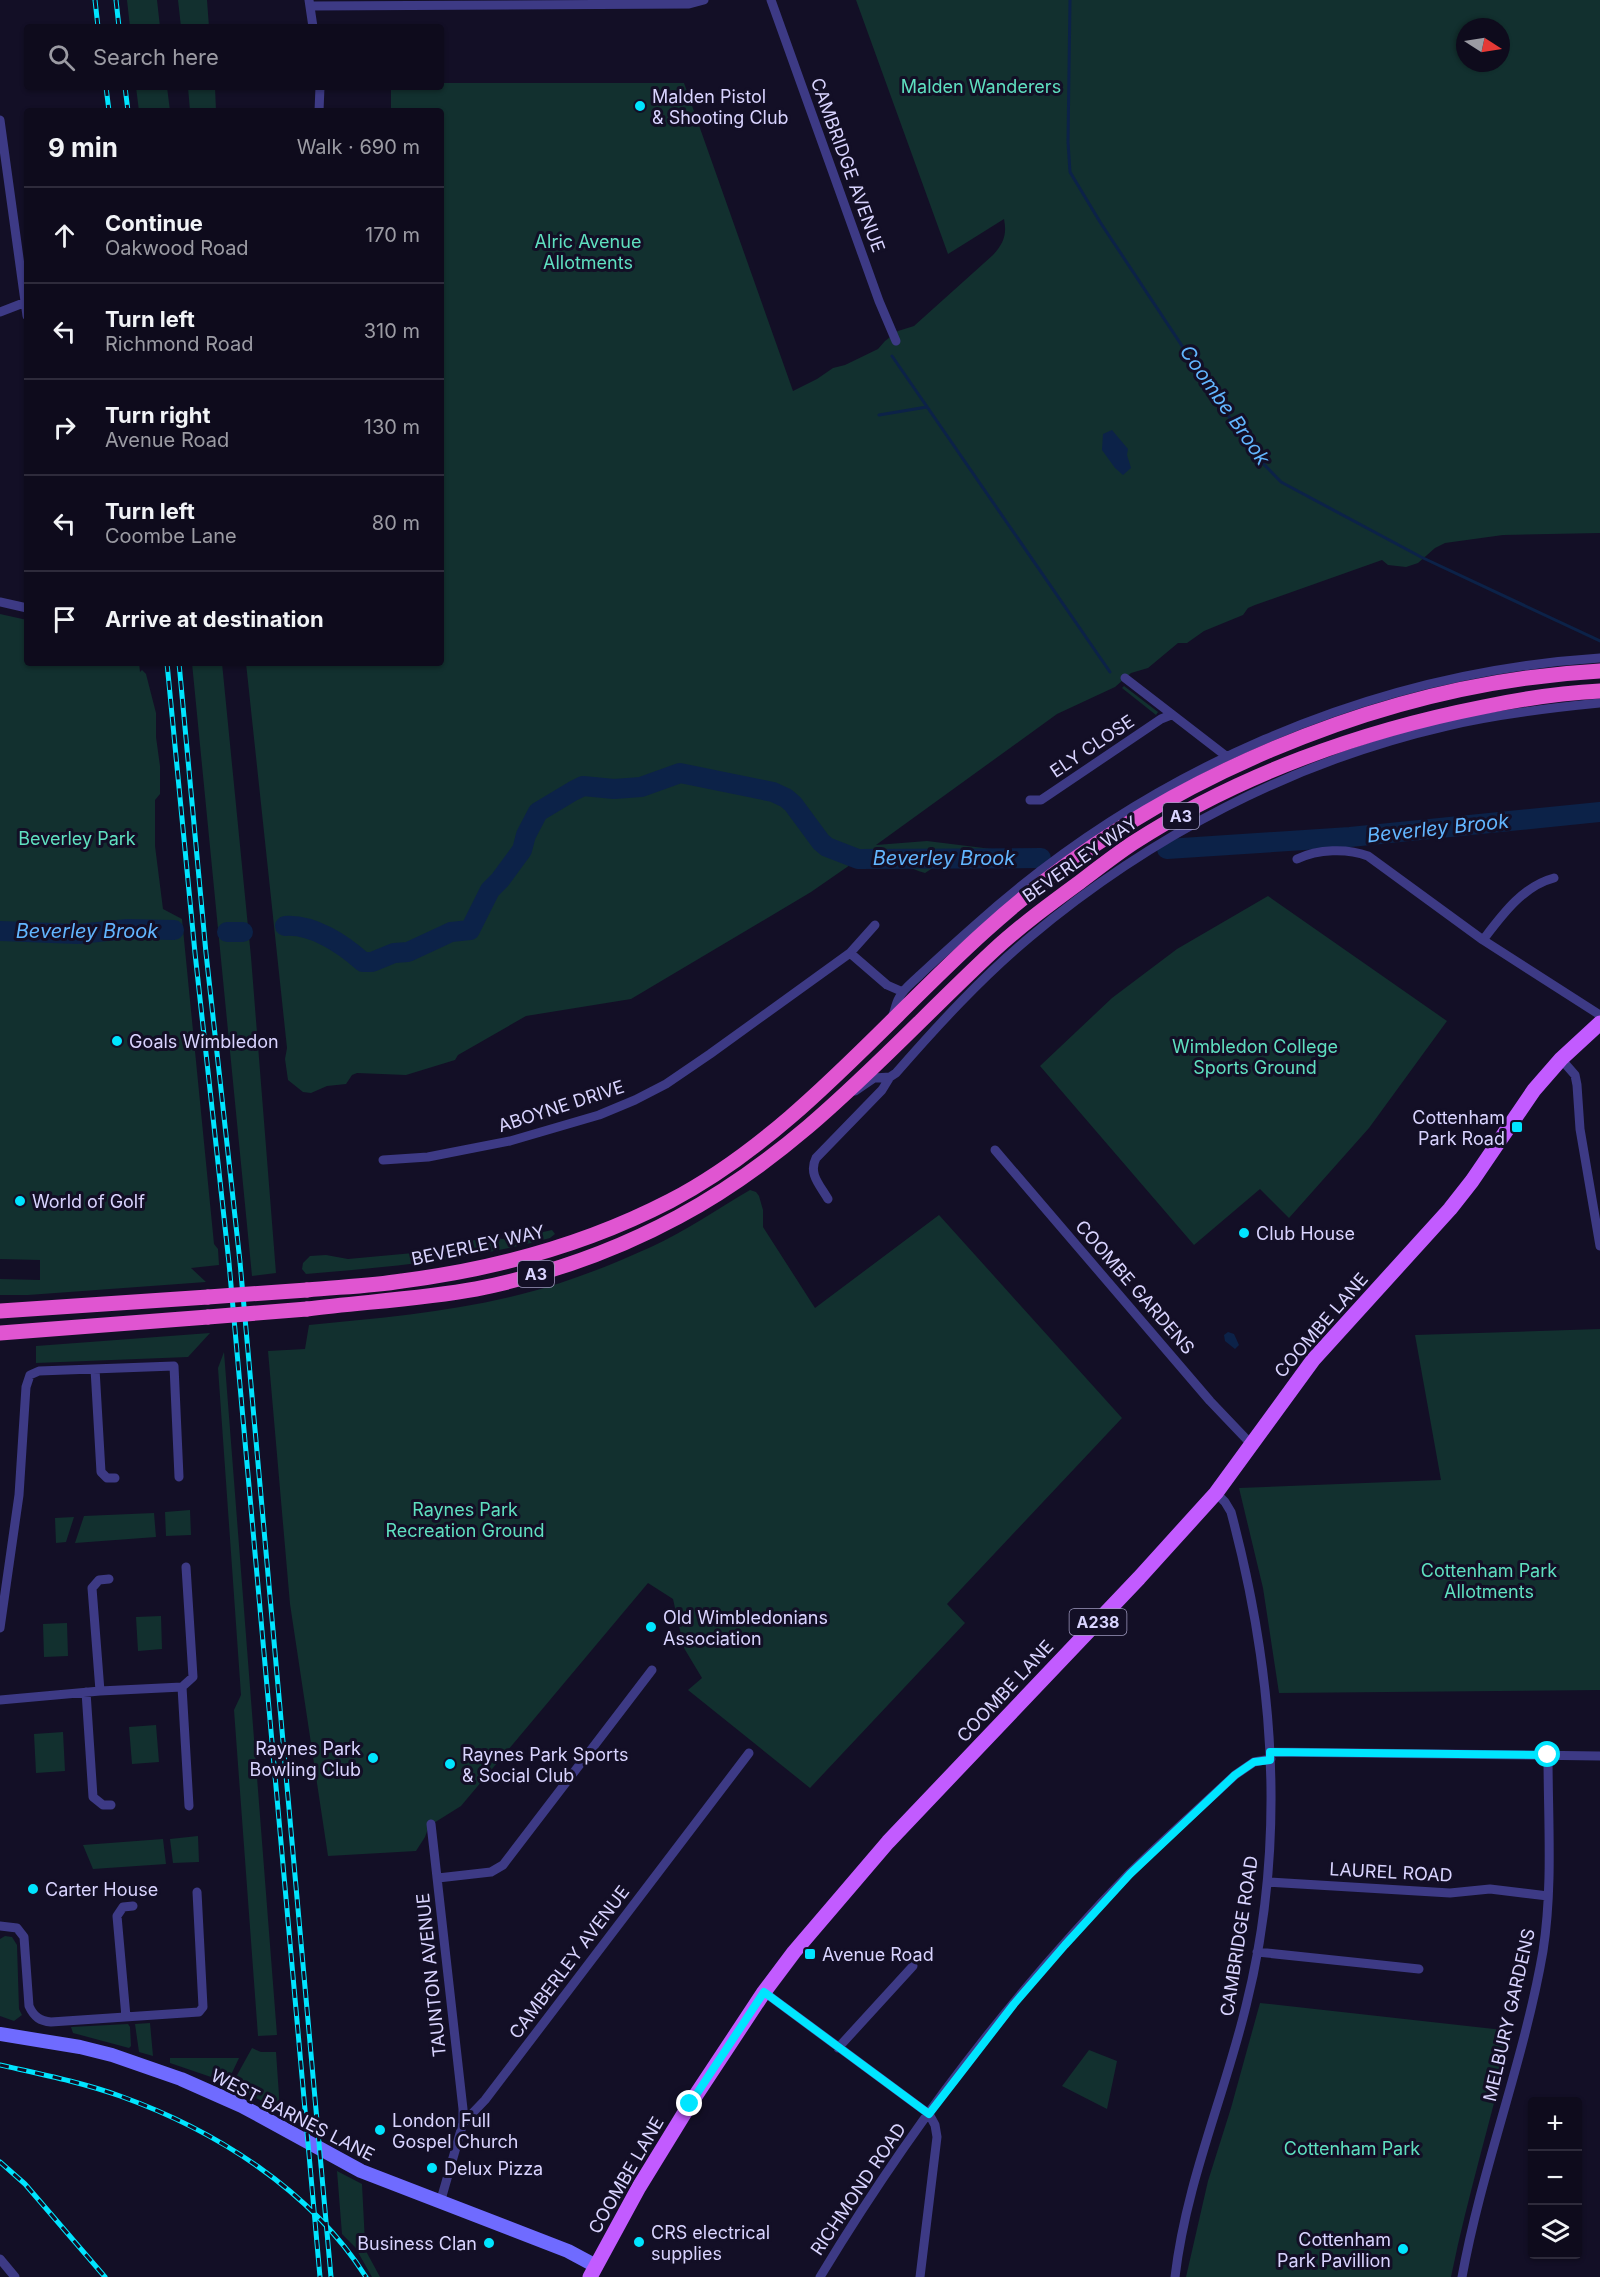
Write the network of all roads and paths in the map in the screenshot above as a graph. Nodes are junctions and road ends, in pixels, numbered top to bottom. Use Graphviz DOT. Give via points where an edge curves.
graph roads {
  1 [pos="704,0"];
  2 [pos="771,0"];
  3 [pos="309,3"];
  4 [pos="312,24"];
  5 [pos="320,90"];
  6 [pos="319,108"];
  7 [pos="0,120"];
  8 [pos="24,288"];
  9 [pos="24,303"];
  10 [pos="0,312"];
  11 [pos="896,341"];
  12 [pos="0,602"];
  13 [pos="24,607"];
  14 [pos="1600,658"];
  15 [pos="1600,671"];
  16 [pos="1125,678"];
  17 [pos="1600,691"];
  18 [pos="1600,703"];
  19 [pos="1171,715"];
  20 [pos="1226,756"];
  21 [pos="1030,800"];
  22 [pos="1297,859"];
  23 [pos="1554,878"];
  24 [pos="874,925"];
  25 [pos="1483,939"];
  26 [pos="850,953"];
  27 [pos="903,992"];
  28 [pos="1600,1015"];
  29 [pos="892,1021"];
  30 [pos="1600,1023"];
  31 [pos="1561,1059"];
  32 [pos="890,1077"];
  33 [pos="844,1096"];
  34 [pos="995,1150"];
  35 [pos="383,1160"];
  36 [pos="828,1199"];
  37 [pos="1600,1246"];
  38 [pos="0,1309"];
  39 [pos="3,1333"];
  40 [pos="95,1369"];
  41 [pos="1251,1444"];
  42 [pos="179,1477"];
  43 [pos="115,1478"];
  44 [pos="1216,1492"];
  45 [pos="186,1568"];
  46 [pos="109,1579"];
  47 [pos="0,1628"];
  48 [pos="652,1670"];
  49 [pos="182,1687"];
  50 [pos="100,1691"];
  51 [pos="86,1692"];
  52 [pos="0,1700"];
  53 [pos="749,1753"];
  54 [pos="1548,1755"];
  55 [pos="1270,1756"];
  56 [pos="1600,1756"];
  57 [pos="111,1804"];
  58 [pos="189,1806"];
  59 [pos="431,1824"];
  60 [pos="438,1878"];
  61 [pos="1268,1882"];
  62 [pos="197,1892"];
  63 [pos="1548,1896"];
  64 [pos="133,1906"];
  65 [pos="0,1926"];
  66 [pos="1257,1952"];
  67 [pos="913,1966"];
  68 [pos="1419,1969"];
  69 [pos="764,1992"];
  70 [pos="126,2017"];
  71 [pos="0,2034"];
  72 [pos="838,2048"];
  73 [pos="929,2114"];
  74 [pos="463,2123"];
  75 [pos="440,2203"];
  76 [pos="0,2259"];
  77 [pos="593,2272"];
  78 [pos="15,2277"];
  79 [pos="820,2277"];
  80 [pos="921,2277"];
  81 [pos="1174,2277"];
  82 [pos="1462,2277"];
  1 -- 3 [label="street" via="689,4"];
  2 -- 11 [label="street, CAMBRIDGE AVENUE"];
  3 -- 4 [label="street"];
  5 -- 6 [label="street"];
  7 -- 8 [label="street"];
  9 -- 10 [label="street"];
  12 -- 13 [label="street"];
  14 -- 20 [label="street, BEVERLEY WAY" via="1529,665 1417,687 1352,706"];
  15 -- 29 [label="highway, BEVERLEY WAY / A3" via="1502,682 1393,707 1314,734 1195,786 1131,822 1022,898"];
  16 -- 19 [label="street"];
  17 -- 33 [label="highway, BEVERLEY WAY / A3" via="1505,703 1395,727 1338,745 1213,798 1133,843 1035,914"];
  18 -- 32 [label="street, BEVERLEY WAY" via="1446,726 1358,752 1265,788 1198,820 1134,859 1028,938"];
  19 -- 20 [label="street"];
  19 -- 21 [label="street, ELY CLOSE" via="1041,800"];
  20 -- 27 [label="street, BEVERLEY WAY" via="1164,788 1081,840 997,904"];
  22 -- 25 [label="street" via="1309,854 1354,851 1368,856"];
  23 -- 25 [label="street" via="1533,885"];
  24 -- 26 [label="street, ABOYNE DRIVE"];
  25 -- 28 [label="street"];
  26 -- 27 [label="street" via="887,984"];
  26 -- 35 [label="street, ABOYNE DRIVE" via="710,1054 635,1100 510,1141 431,1156"];
  27 -- 29 [label="street, BEVERLEY WAY"];
  29 -- 38 [label="highway, BEVERLEY WAY / A3, bridge" via="735,1161 672,1200 583,1240 470,1270 402,1282 33,1310"];
  30 -- 31 [label="main road, COOMBE LANE / A238"];
  31 -- 37 [label="street" via="1575,1076 1577,1085 1580,1129"];
  31 -- 41 [label="main road, COOMBE LANE / A238" via="1534,1090 1472,1180 1313,1360"];
  32 -- 33 [label="street, BEVERLEY WAY" via="874,1078"];
  32 -- 36 [label="street, BEVERLEY WAY" via="816,1158 812,1173"];
  33 -- 39 [label="highway, BEVERLEY WAY / A3, bridge" via="778,1153 681,1215 615,1247 516,1280 473,1289 307,1308"];
  34 -- 41 [label="street, COOMBE GARDENS"];
  40 -- 42 [label="street" via="174,1366"];
  40 -- 43 [label="street" via="101,1472 107,1478"];
  40 -- 47 [label="street" via="39,1371 30,1375 19,1495"];
  41 -- 44 [label="main road, COOMBE LANE / A238"];
  44 -- 55 [label="street, CAMBRIDGE ROAD" via="1231,1512 1249,1588 1262,1657"];
  44 -- 69 [label="main road, COOMBE LANE / A238" via="888,1842"];
  45 -- 49 [label="street" via="193,1677"];
  46 -- 50 [label="street" via="99,1580 92,1588"];
  48 -- 60 [label="street" via="503,1865 491,1872"];
  49 -- 50 [label="street"];
  49 -- 58 [label="street"];
  50 -- 51 [label="street"];
  51 -- 52 [label="street"];
  51 -- 57 [label="street" via="93,1797 103,1805"];
  53 -- 74 [label="street, CAMBERLEY AVENUE" via="485,2100"];
  54 -- 55 [label="street"];
  54 -- 56 [label="street"];
  54 -- 63 [label="street, MELBURY GARDENS"];
  55 -- 61 [label="street, CAMBRIDGE ROAD"];
  55 -- 73 [label="street, RICHMOND ROAD" via="1235,1775 1130,1874 1014,2004"];
  59 -- 60 [label="street, TAUNTON AVENUE"];
  60 -- 74 [label="street, TAUNTON AVENUE"];
  61 -- 63 [label="street, LAUREL ROAD" via="1450,1893 1490,1888"];
  61 -- 66 [label="street, CAMBRIDGE ROAD"];
  62 -- 70 [label="street" via="203,2007 199,2012"];
  63 -- 82 [label="street, MELBURY GARDENS" via="1542,1952"];
  64 -- 70 [label="street" via="123,1907 117,1916"];
  65 -- 70 [label="street" via="17,1928 24,1937 29,2007 38,2019 51,2022"];
  66 -- 68 [label="street"];
  66 -- 81 [label="street, CAMBRIDGE ROAD" via="1231,2064 1191,2189"];
  67 -- 72 [label="street"];
  69 -- 72 [label="street"];
  69 -- 77 [label="main road, COOMBE LANE / A238" via="639,2187"];
  71 -- 75 [label="main road, WEST BARNES LANE" via="80,2047 176,2077 242,2106 361,2171"];
  72 -- 73 [label="street"];
  73 -- 79 [label="street, RICHMOND ROAD"];
  73 -- 80 [label="street" via="937,2137"];
  74 -- 75 [label="street, CAMBERLEY AVENUE"];
  75 -- 77 [label="main road, WEST BARNES LANE" via="568,2251"];
  76 -- 78 [label="street"];
}
